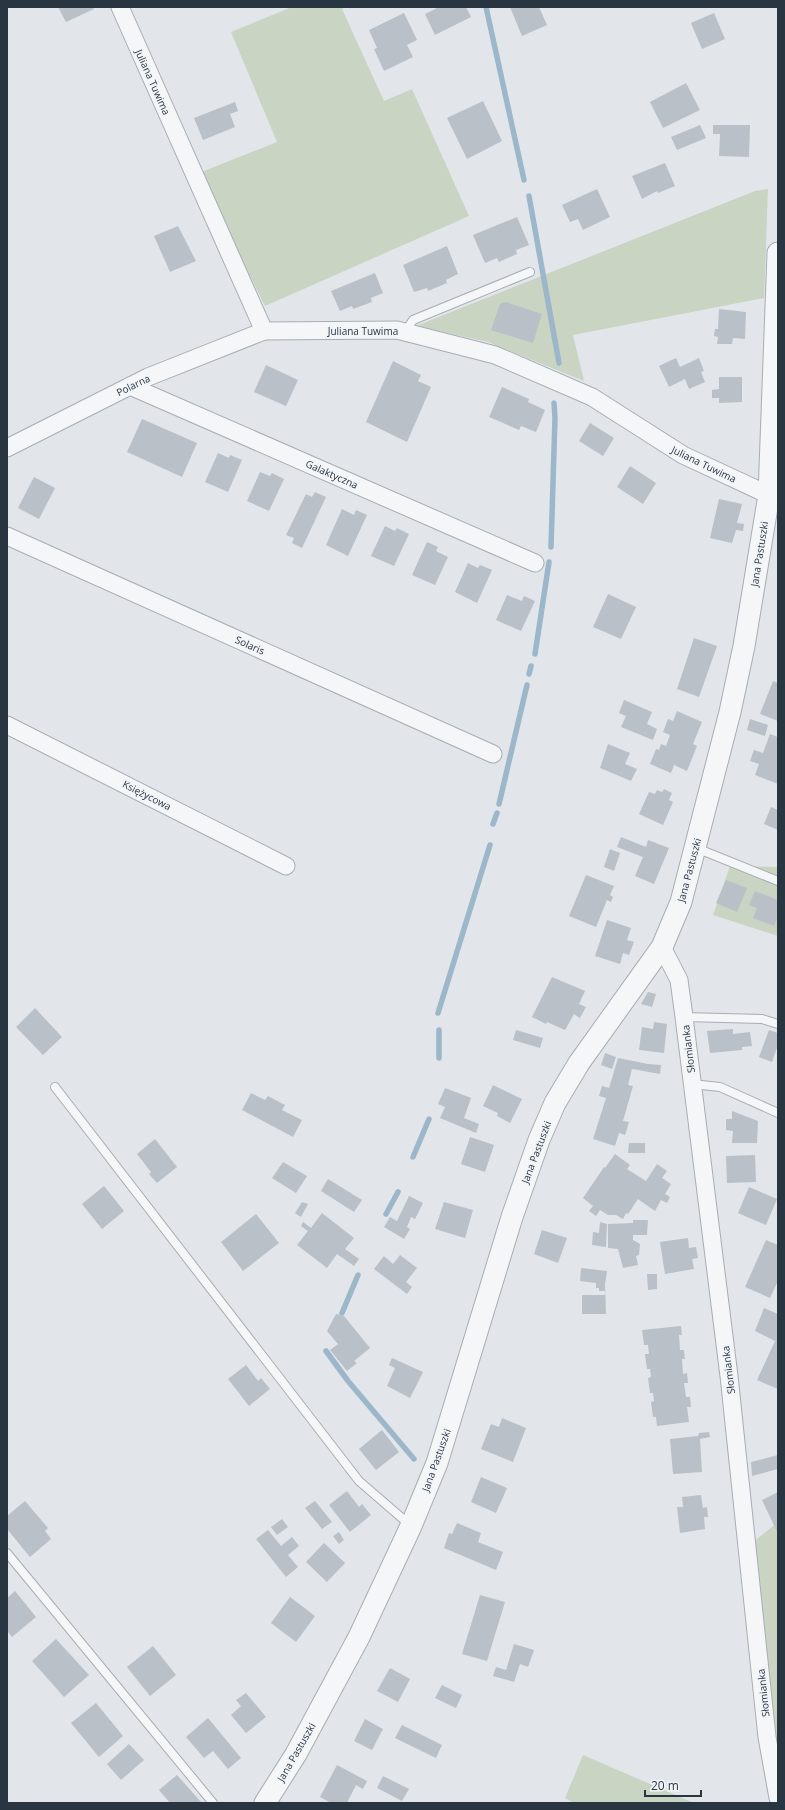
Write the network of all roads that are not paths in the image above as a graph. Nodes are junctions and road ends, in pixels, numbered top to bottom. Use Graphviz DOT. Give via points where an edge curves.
graph roads {
  1 [pos="120,7"];
  2 [pos="778,253"];
  3 [pos="530,272"];
  4 [pos="264,332"];
  5 [pos="405,332"];
  6 [pos="130,386"];
  7 [pos="7,448"];
  8 [pos="774,497"];
  9 [pos="7,536"];
  10 [pos="535,563"];
  11 [pos="7,725"];
  12 [pos="493,754"];
  13 [pos="695,848"];
  14 [pos="286,866"];
  15 [pos="778,881"];
  16 [pos="662,947"];
  17 [pos="684,1017"];
  18 [pos="778,1024"];
  19 [pos="692,1084"];
  20 [pos="55,1087"];
  21 [pos="778,1112"];
  22 [pos="411,1526"];
  23 [pos="7,1553"];
  24 [pos="776,1775"];
  25 [pos="778,1798"];
  26 [pos="213,1803"];
  27 [pos="265,1803"];
  1 -- 4 [label="street, Juliana Tuwima"];
  2 -- 8 [label="street, Jana Pastuszki"];
  3 -- 5 [label="lane" via="413,320"];
  4 -- 5 [label="street, Juliana Tuwima"];
  4 -- 6 [label="street, Polarna"];
  5 -- 8 [label="street, Juliana Tuwima" via="495,355 592,397 682,455"];
  6 -- 7 [label="street, Polarna"];
  6 -- 10 [label="street, Galaktyczna"];
  8 -- 13 [label="street, Jana Pastuszki" via="730,712"];
  9 -- 12 [label="street, Solaris"];
  11 -- 14 [label="street, Księżycowa"];
  13 -- 15 [label="lane"];
  13 -- 16 [label="street, Jana Pastuszki" via="681,902"];
  16 -- 17 [label="street, Słomianka" via="679,980"];
  16 -- 22 [label="street, Jana Pastuszki" via="579,1063 555,1103 512,1217 437,1463"];
  17 -- 18 [label="lane" via="762,1019"];
  17 -- 19 [label="street, Słomianka"];
  19 -- 21 [label="lane" via="720,1087"];
  19 -- 24 [label="street, Słomianka" via="729,1376 767,1737"];
  20 -- 22 [label="lane" via="359,1481"];
  22 -- 27 [label="street, Jana Pastuszki" via="359,1637 296,1754"];
  23 -- 26 [label="lane"];
  24 -- 25 [label="street, Słomianka"];
}
